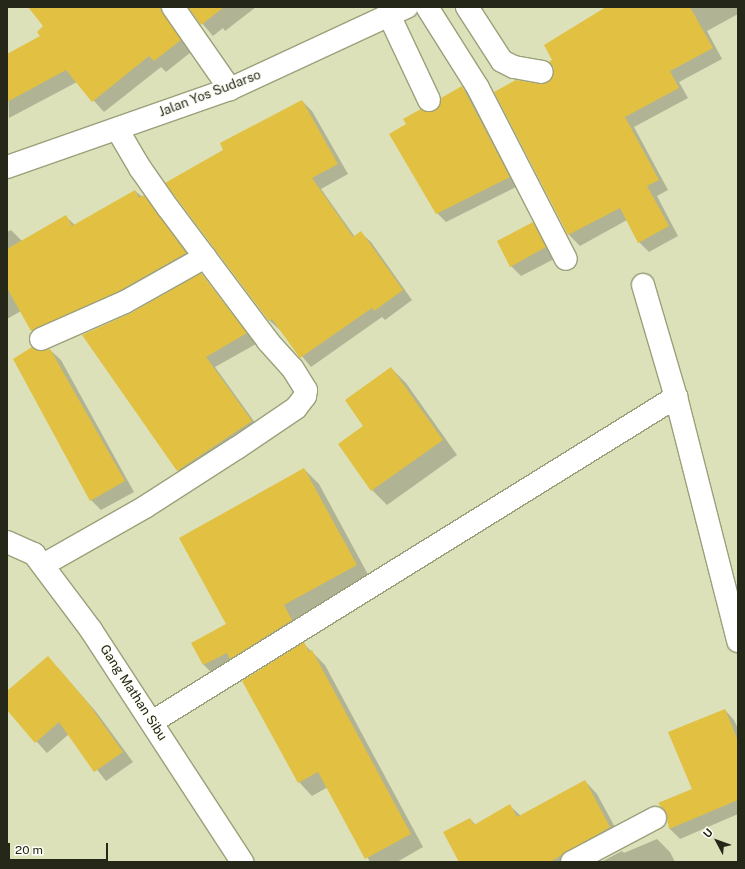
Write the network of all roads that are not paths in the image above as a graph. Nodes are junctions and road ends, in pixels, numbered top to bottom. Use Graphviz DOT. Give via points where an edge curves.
graph roads {
  1 [pos="172,7"];
  2 [pos="427,7"];
  3 [pos="467,7"];
  4 [pos="398,11"];
  5 [pos="542,72"];
  6 [pos="230,89"];
  7 [pos="429,100"];
  8 [pos="117,129"];
  9 [pos="7,167"];
  10 [pos="205,257"];
  11 [pos="566,259"];
  12 [pos="643,285"];
  13 [pos="41,339"];
  14 [pos="676,397"];
  15 [pos="7,542"];
  16 [pos="44,565"];
  17 [pos="738,641"];
  18 [pos="152,722"];
  19 [pos="655,818"];
  20 [pos="582,860"];
  21 [pos="242,862"];
  1 -- 6 [label="street"];
  2 -- 11 [label="street" via="478,88"];
  3 -- 5 [label="street" via="502,61 514,67"];
  4 -- 6 [label="street, Jalan Yos Sudarso"];
  4 -- 7 [label="street"];
  6 -- 8 [label="street, Jalan Yos Sudarso"];
  8 -- 9 [label="street, Jalan Yos Sudarso"];
  8 -- 10 [label="street" via="140,168"];
  10 -- 13 [label="street" via="125,302"];
  10 -- 16 [label="street" via="268,341 295,372 306,390 305,396 296,408 230,452 145,507"];
  12 -- 14 [label="street"];
  14 -- 17 [label="street"];
  14 -- 18 [label="street"];
  15 -- 16 [label="street, Gang Mathan Sibu" via="34,554"];
  16 -- 18 [label="street, Gang Mathan Sibu"];
  18 -- 21 [label="street, Gang Mathan Sibu"];
  19 -- 20 [label="street"];
}
